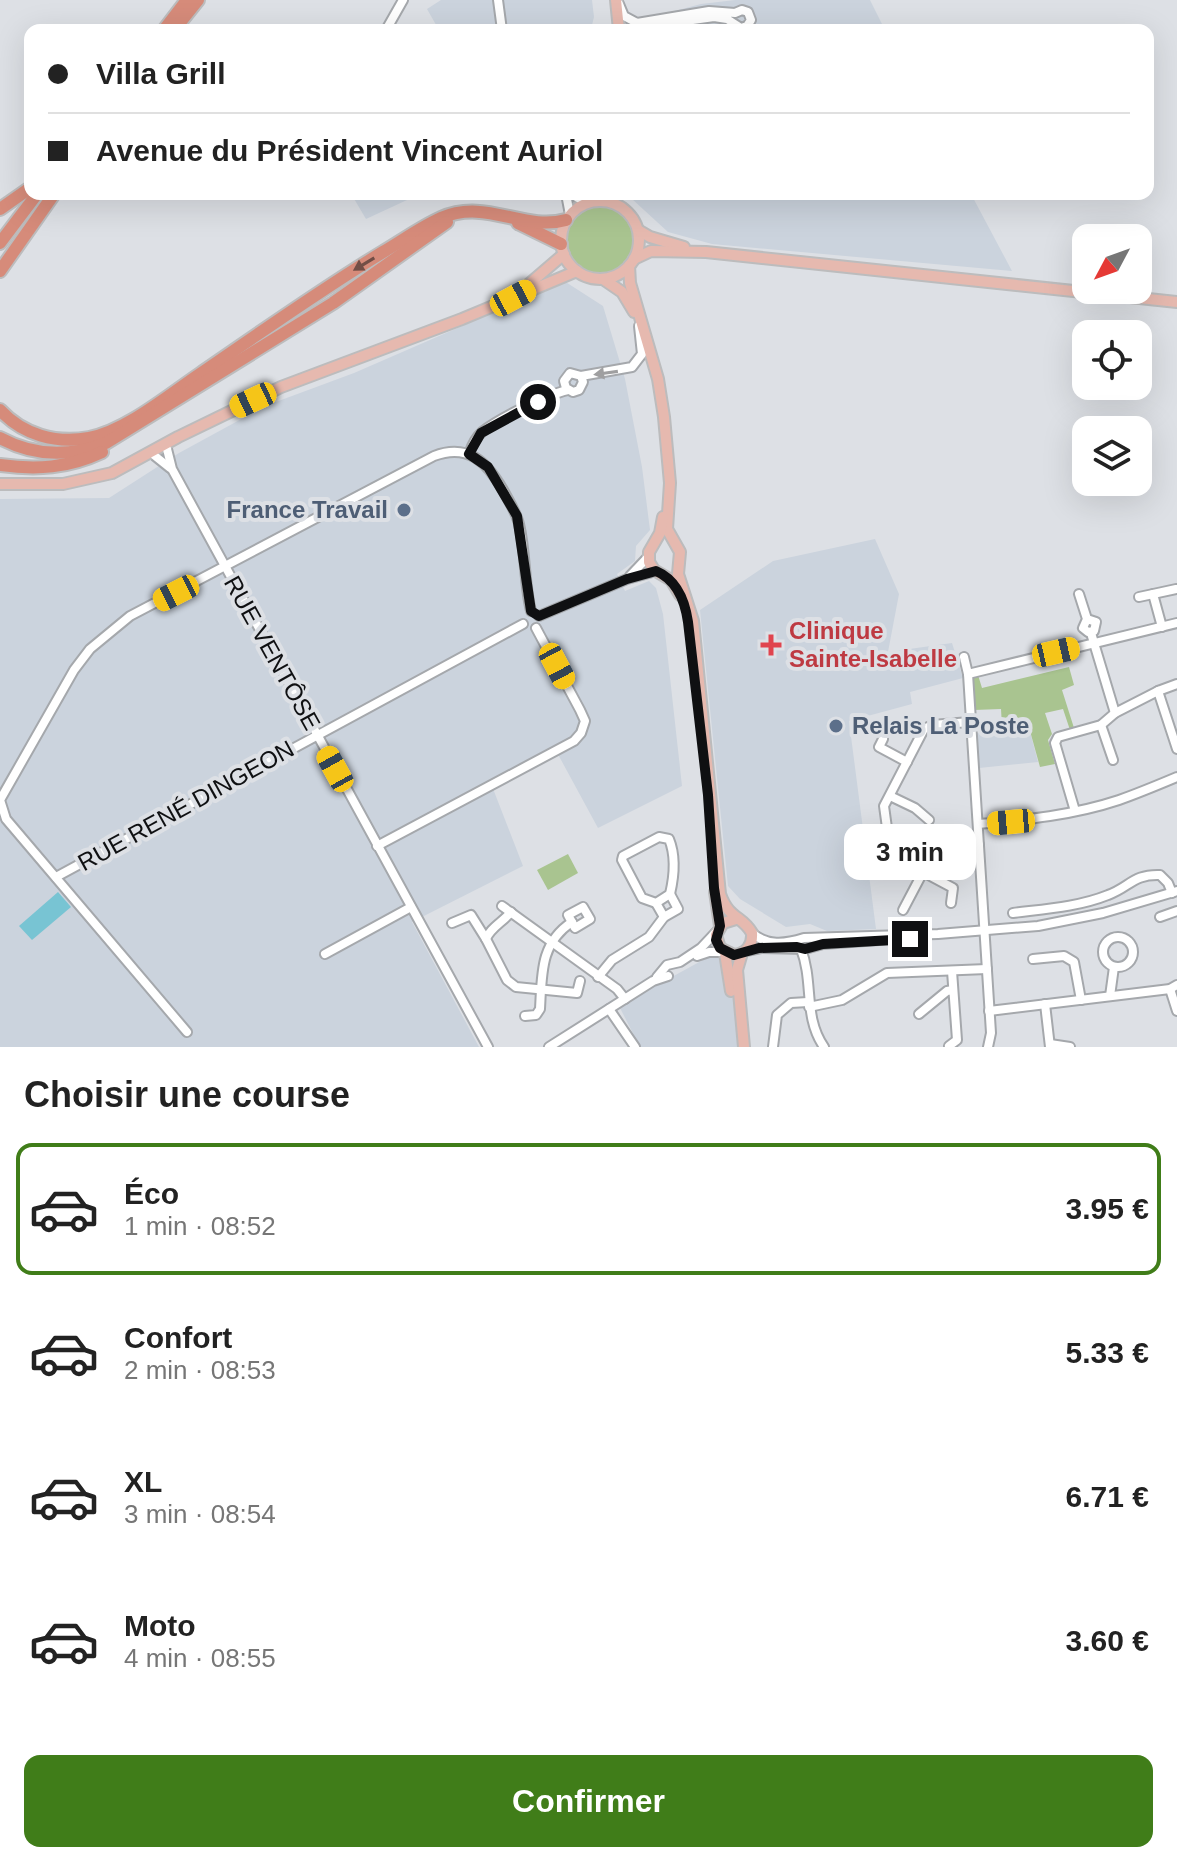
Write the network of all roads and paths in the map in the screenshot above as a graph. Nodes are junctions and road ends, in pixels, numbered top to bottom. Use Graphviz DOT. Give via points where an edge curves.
graph roads {
  1 [pos="187,0"];
  2 [pos="198,0"];
  3 [pos="403,0"];
  4 [pos="498,0"];
  5 [pos="615,0"];
  6 [pos="743,0"];
  7 [pos="748,12"];
  8 [pos="736,21"];
  9 [pos="169,24"];
  10 [pos="179,24"];
  11 [pos="389,24"];
  12 [pos="501,24"];
  13 [pos="617,24"];
  14 [pos="672,24"];
  15 [pos="748,24"];
  16 [pos="24,192"];
  17 [pos="32,200"];
  18 [pos="46,200"];
  19 [pos="47,200"];
  20 [pos="569,200"];
  21 [pos="594,200"];
  22 [pos="600,200"];
  23 [pos="619,200"];
  24 [pos="622,207"];
  25 [pos="0,209"];
  26 [pos="568,218"];
  27 [pos="638,230"];
  28 [pos="0,243"];
  29 [pos="562,249"];
  30 [pos="706,252"];
  31 [pos="0,256"];
  32 [pos="631,262"];
  33 [pos="0,271"];
  34 [pos="577,271"];
  35 [pos="603,279"];
  36 [pos="1177,302"];
  37 [pos="499,303"];
  38 [pos="640,323"];
  39 [pos="581,376"];
  40 [pos="566,386"];
  41 [pos="163,404"];
  42 [pos="0,410"];
  43 [pos="0,435"];
  44 [pos="186,435"];
  45 [pos="167,449"];
  46 [pos="469,454"];
  47 [pos="155,456"];
  48 [pos="0,465"];
  49 [pos="669,466"];
  50 [pos="172,469"];
  51 [pos="0,486"];
  52 [pos="674,544"];
  53 [pos="653,545"];
  54 [pos="648,557"];
  55 [pos="679,564"];
  56 [pos="225,568"];
  57 [pos="659,572"];
  58 [pos="627,579"];
  59 [pos="1176,589"];
  60 [pos="1079,594"];
  61 [pos="1153,594"];
  62 [pos="1139,597"];
  63 [pos="535,614"];
  64 [pos="1177,623"];
  65 [pos="523,624"];
  66 [pos="1162,627"];
  67 [pos="536,628"];
  68 [pos="1094,643"];
  69 [pos="964,657"];
  70 [pos="968,674"];
  71 [pos="1177,684"];
  72 [pos="1158,691"];
  73 [pos="1115,713"];
  74 [pos="970,722"];
  75 [pos="1101,725"];
  76 [pos="316,734"];
  77 [pos="883,739"];
  78 [pos="1177,749"];
  79 [pos="1113,760"];
  80 [pos="907,762"];
  81 [pos="1177,777"];
  82 [pos="890,796"];
  83 [pos="1075,811"];
  84 [pos="929,820"];
  85 [pos="978,824"];
  86 [pos="979,845"];
  87 [pos="377,846"];
  88 [pos="923,872"];
  89 [pos="56,877"];
  90 [pos="1177,877"];
  91 [pos="1168,883"];
  92 [pos="1174,892"];
  93 [pos="670,894"];
  94 [pos="656,903"];
  95 [pos="951,903"];
  96 [pos="502,906"];
  97 [pos="411,907"];
  98 [pos="903,910"];
  99 [pos="1177,911"];
  100 [pos="511,912"];
  101 [pos="1013,913"];
  102 [pos="664,917"];
  103 [pos="1160,917"];
  104 [pos="736,919"];
  105 [pos="572,922"];
  106 [pos="452,923"];
  107 [pos="719,928"];
  108 [pos="984,930"];
  109 [pos="752,933"];
  110 [pos="486,939"];
  111 [pos="551,942"];
  112 [pos="804,945"];
  113 [pos="724,952"];
  114 [pos="744,952"];
  115 [pos="325,954"];
  116 [pos="1033,959"];
  117 [pos="1114,967"];
  118 [pos="987,969"];
  119 [pos="670,971"];
  120 [pos="952,971"];
  121 [pos="598,977"];
  122 [pos="580,981"];
  123 [pos="1173,987"];
  124 [pos="953,990"];
  125 [pos="541,991"];
  126 [pos="1110,996"];
  127 [pos="1081,1000"];
  128 [pos="618,1003"];
  129 [pos="1045,1004"];
  130 [pos="809,1005"];
  131 [pos="989,1011"];
  132 [pos="1177,1011"];
  133 [pos="919,1014"];
  134 [pos="525,1016"];
  135 [pos="187,1032"];
  136 [pos="949,1046"];
  137 [pos="1050,1046"];
  138 [pos="488,1047"];
  139 [pos="549,1047"];
  140 [pos="635,1047"];
  141 [pos="738,1047"];
  142 [pos="744,1047"];
  143 [pos="773,1047"];
  144 [pos="824,1047"];
  145 [pos="988,1047"];
  146 [pos="1070,1047"];
  1 -- 9 [label="highway"];
  2 -- 10 [label="highway"];
  3 -- 11 [label="street"];
  4 -- 12 [label="street"];
  5 -- 8 [label="street" via="624,16 637,23 709,11"];
  5 -- 13 [label="main road"];
  6 -- 7 [label="street"];
  6 -- 8 [label="street"];
  7 -- 8 [label="street" via="742,10"];
  7 -- 15 [label="street"];
  8 -- 14 [label="street" via="720,17"];
  16 -- 25 [label="highway"];
  17 -- 28 [label="highway"];
  18 -- 31 [label="highway"];
  19 -- 33 [label="highway"];
  20 -- 26 [label="street"];
  21 -- 26 [label="main road"];
  22 -- 24 [label="main road"];
  23 -- 24 [label="main road"];
  24 -- 27 [label="main road"];
  26 -- 29 [label="main road"];
  26 -- 41 [label="highway, one-way" via="546,223 469,210 438,219 343,276"];
  27 -- 30 [label="main road"];
  27 -- 32 [label="main road"];
  29 -- 34 [label="main road"];
  29 -- 37 [label="main road" via="541,276"];
  29 -- 41 [label="highway" via="510,220 477,214 453,219 333,303"];
  30 -- 32 [label="main road" via="651,251"];
  30 -- 36 [label="main road" via="931,270"];
  32 -- 35 [label="main road"];
  32 -- 38 [label="main road"];
  34 -- 35 [label="main road"];
  34 -- 37 [label="main road"];
  35 -- 38 [label="main road" via="622,292"];
  37 -- 44 [label="main road" via="281,387"];
  38 -- 39 [label="street, one-way" via="642,351 635,365"];
  38 -- 49 [label="main road" via="658,379"];
  39 -- 40 [label="street" via="570,373"];
  39 -- 40 [label="street" via="579,390"];
  40 -- 46 [label="street" via="481,433"];
  41 -- 42 [label="highway" via="77,440 41,436"];
  41 -- 43 [label="highway" via="76,448 48,449"];
  41 -- 48 [label="highway" via="114,446 76,463 44,468"];
  44 -- 45 [label="main road"];
  44 -- 51 [label="main road" via="96,478"];
  45 -- 47 [label="main road"];
  45 -- 50 [label="street, RUE VENTÔSE"];
  46 -- 56 [label="street, RUE RENÉ DINGEON" via="434,456"];
  46 -- 63 [label="street" via="488,467 517,516"];
  47 -- 50 [label="street, RUE VENTÔSE"];
  47 -- 51 [label="main road" via="89,485"];
  49 -- 52 [label="main road" via="667,529"];
  49 -- 53 [label="main road" via="660,533"];
  50 -- 56 [label="street, RUE VENTÔSE"];
  52 -- 53 [label="main road"];
  52 -- 55 [label="main road"];
  53 -- 54 [label="main road"];
  54 -- 57 [label="main road"];
  54 -- 58 [label="street"];
  55 -- 57 [label="main road" via="673,571"];
  55 -- 104 [label="main road" via="696,643 719,883 722,900"];
  56 -- 76 [label="street, RUE VENTÔSE"];
  56 -- 89 [label="street, RUE RENÉ DINGEON" via="130,616 90,649 0,800 6,819"];
  57 -- 58 [label="street"];
  57 -- 107 [label="main road" via="676,587 688,622"];
  58 -- 63 [label="street"];
  59 -- 61 [label="street"];
  60 -- 68 [label="street" via="1087,619 1083,628"];
  61 -- 62 [label="street"];
  61 -- 66 [label="street"];
  63 -- 65 [label="street" via="524,614"];
  63 -- 67 [label="street" via="540,623"];
  64 -- 66 [label="street"];
  65 -- 67 [label="street"];
  65 -- 76 [label="street, RUE RENÉ DINGEON"];
  66 -- 68 [label="street"];
  67 -- 87 [label="street" via="585,721 581,733"];
  68 -- 70 [label="street"];
  68 -- 73 [label="street"];
  69 -- 70 [label="street"];
  70 -- 74 [label="street"];
  71 -- 72 [label="street"];
  72 -- 73 [label="street"];
  72 -- 78 [label="street"];
  73 -- 75 [label="street"];
  74 -- 80 [label="street" via="924,729"];
  74 -- 85 [label="street"];
  75 -- 79 [label="street"];
  75 -- 83 [label="street" via="1056,739"];
  76 -- 87 [label="street, RUE VENTÔSE"];
  76 -- 89 [label="street, RUE RENÉ DINGEON"];
  77 -- 80 [label="street" via="879,747"];
  80 -- 82 [label="street"];
  81 -- 83 [label="street"];
  82 -- 84 [label="street"];
  82 -- 88 [label="street" via="884,806 890,850"];
  83 -- 85 [label="street"];
  85 -- 86 [label="street"];
  86 -- 88 [label="street" via="938,848"];
  86 -- 108 [label="street"];
  87 -- 97 [label="street, RUE VENTÔSE"];
  88 -- 95 [label="street" via="953,888"];
  88 -- 98 [label="street"];
  89 -- 135 [label="street, RUE RENÉ DINGEON"];
  90 -- 91 [label="street"];
  91 -- 92 [label="street"];
  91 -- 101 [label="street" via="1160,875 1146,874 1088,901"];
  92 -- 108 [label="street" via="1086,918"];
  93 -- 94 [label="street"];
  93 -- 94 [label="street" via="671,845 659,837 622,860 642,898"];
  93 -- 102 [label="street" via="678,909"];
  94 -- 102 [label="street"];
  96 -- 100 [label="street"];
  97 -- 115 [label="street"];
  97 -- 138 [label="street, RUE VENTÔSE"];
  99 -- 103 [label="street"];
  100 -- 110 [label="street"];
  100 -- 111 [label="street"];
  102 -- 121 [label="street" via="649,937 612,960"];
  104 -- 107 [label="main road"];
  104 -- 109 [label="main road"];
  105 -- 111 [label="street"];
  106 -- 110 [label="street" via="471,915"];
  107 -- 113 [label="main road" via="716,940"];
  107 -- 119 [label="street"];
  108 -- 112 [label="street"];
  108 -- 118 [label="street"];
  109 -- 112 [label="street" via="772,943"];
  109 -- 114 [label="main road"];
  110 -- 125 [label="street" via="507,980"];
  111 -- 121 [label="street"];
  111 -- 125 [label="street" via="544,954"];
  112 -- 114 [label="street"];
  112 -- 130 [label="street"];
  113 -- 114 [label="main road"];
  113 -- 119 [label="street" via="695,956"];
  113 -- 141 [label="main road"];
  114 -- 142 [label="main road" via="737,970"];
  116 -- 127 [label="street" via="1064,956 1074,962"];
  117 -- 126 [label="street"];
  118 -- 120 [label="street"];
  118 -- 131 [label="street"];
  119 -- 128 [label="street"];
  120 -- 124 [label="street"];
  120 -- 130 [label="street" via="887,973 842,1000"];
  121 -- 128 [label="street" via="612,987"];
  122 -- 125 [label="street" via="577,993"];
  123 -- 126 [label="street"];
  123 -- 132 [label="street"];
  124 -- 133 [label="street"];
  124 -- 136 [label="street" via="957,1040"];
  125 -- 134 [label="street" via="540,1009"];
  126 -- 127 [label="street"];
  127 -- 129 [label="street"];
  128 -- 139 [label="street"];
  128 -- 140 [label="street" via="620,1023"];
  129 -- 131 [label="street"];
  129 -- 137 [label="street"];
  130 -- 143 [label="street" via="791,1003 777,1015"];
  130 -- 144 [label="street"];
  131 -- 145 [label="street"];
  137 -- 146 [label="street"];
}
